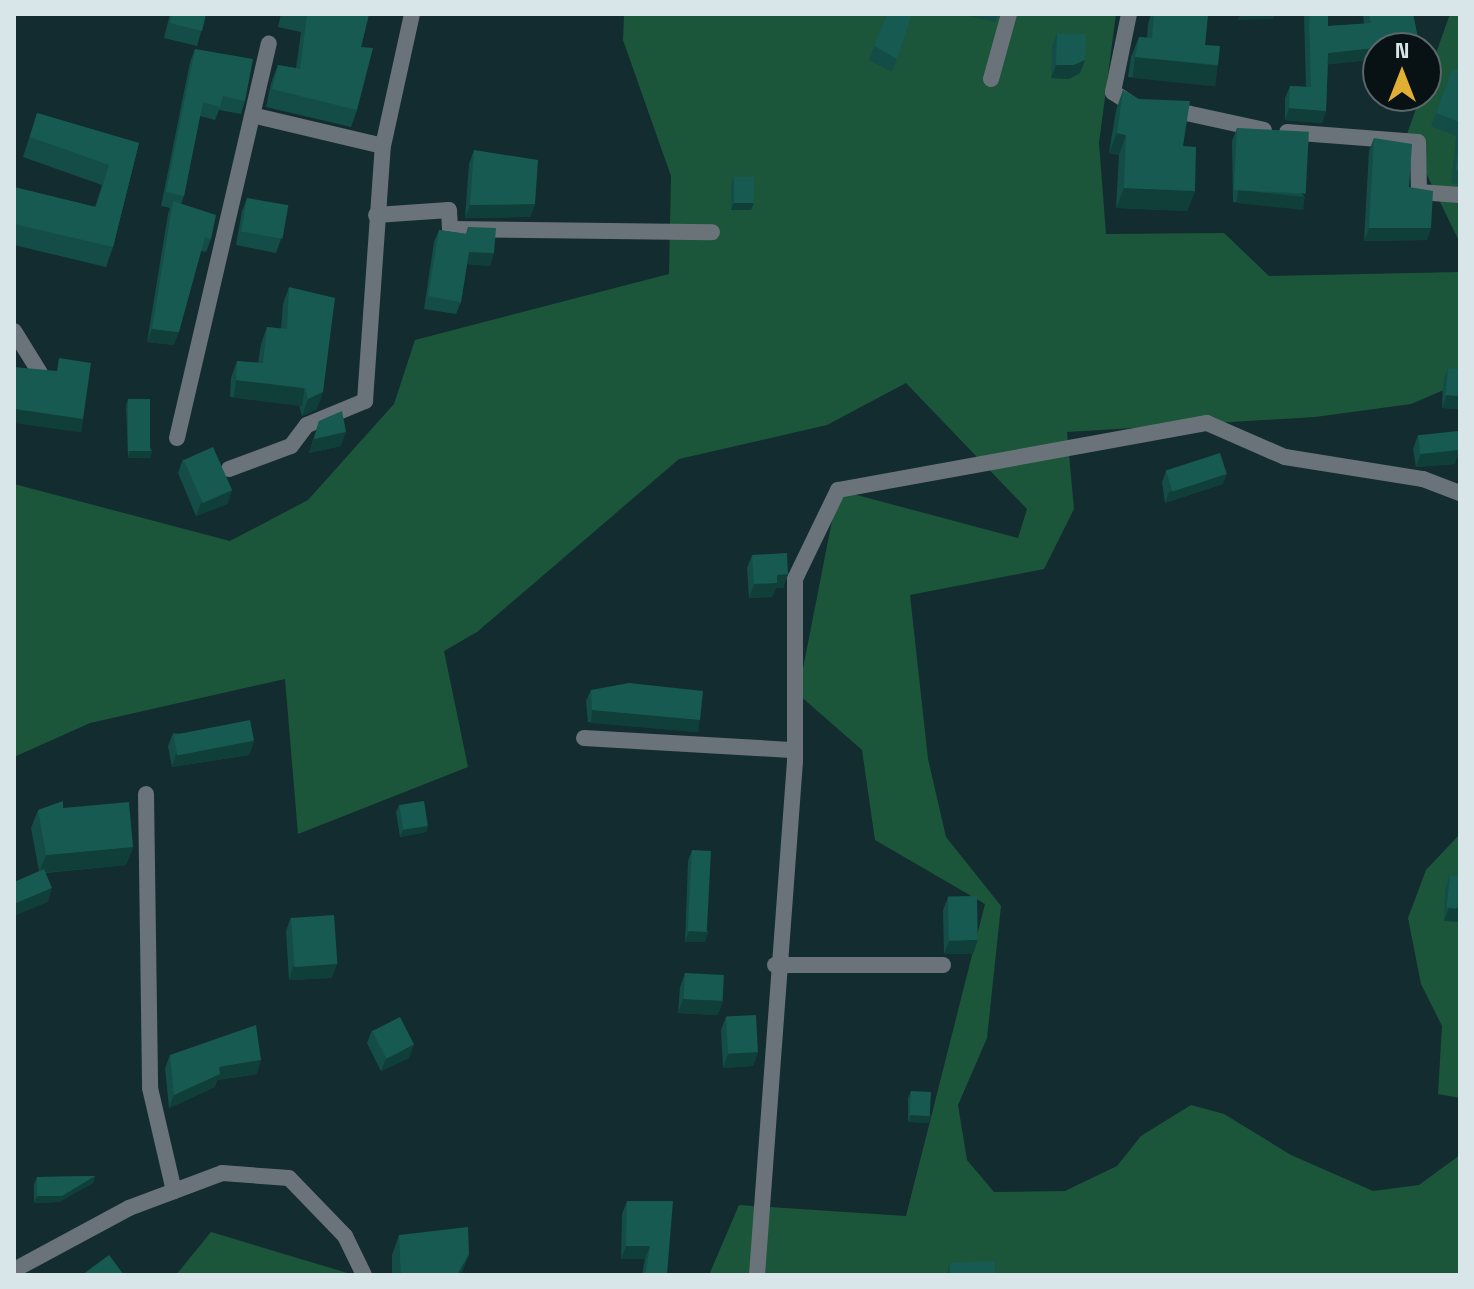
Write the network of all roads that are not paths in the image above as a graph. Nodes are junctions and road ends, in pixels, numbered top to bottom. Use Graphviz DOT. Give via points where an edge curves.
graph roads {
  1 [pos="412,14"];
  2 [pos="1009,14"];
  3 [pos="1129,14"];
  4 [pos="269,44"];
  5 [pos="991,79"];
  6 [pos="256,116"];
  7 [pos="383,146"];
  8 [pos="1460,195"];
  9 [pos="376,215"];
  10 [pos="712,232"];
  11 [pos="14,331"];
  12 [pos="40,373"];
  13 [pos="177,438"];
  14 [pos="229,469"];
  15 [pos="1460,493"];
  16 [pos="584,738"];
  17 [pos="795,750"];
  18 [pos="146,794"];
  19 [pos="775,965"];
  20 [pos="943,965"];
  21 [pos="174,1191"];
  22 [pos="14,1270"];
  23 [pos="364,1275"];
  24 [pos="757,1275"];
  1 -- 7 [label="street"];
  2 -- 5 [label="street"];
  3 -- 8 [label="street" via="1113,92 1132,108 1185,110 1241,128 1418,142 1419,192"];
  4 -- 6 [label="street"];
  6 -- 7 [label="street"];
  6 -- 13 [label="street" via="222,223"];
  7 -- 9 [label="street"];
  9 -- 10 [label="street" via="449,210 450,229"];
  9 -- 14 [label="street" via="365,401 307,425 291,446"];
  11 -- 12 [label="street"];
  15 -- 17 [label="street" via="1423,479 1285,457 1207,423 838,490 795,579"];
  16 -- 17 [label="street"];
  17 -- 19 [label="street"];
  18 -- 21 [label="street" via="150,1088"];
  19 -- 20 [label="street"];
  19 -- 24 [label="street"];
  21 -- 22 [label="street"];
  21 -- 23 [label="street" via="222,1173 289,1178 345,1236"];
}
